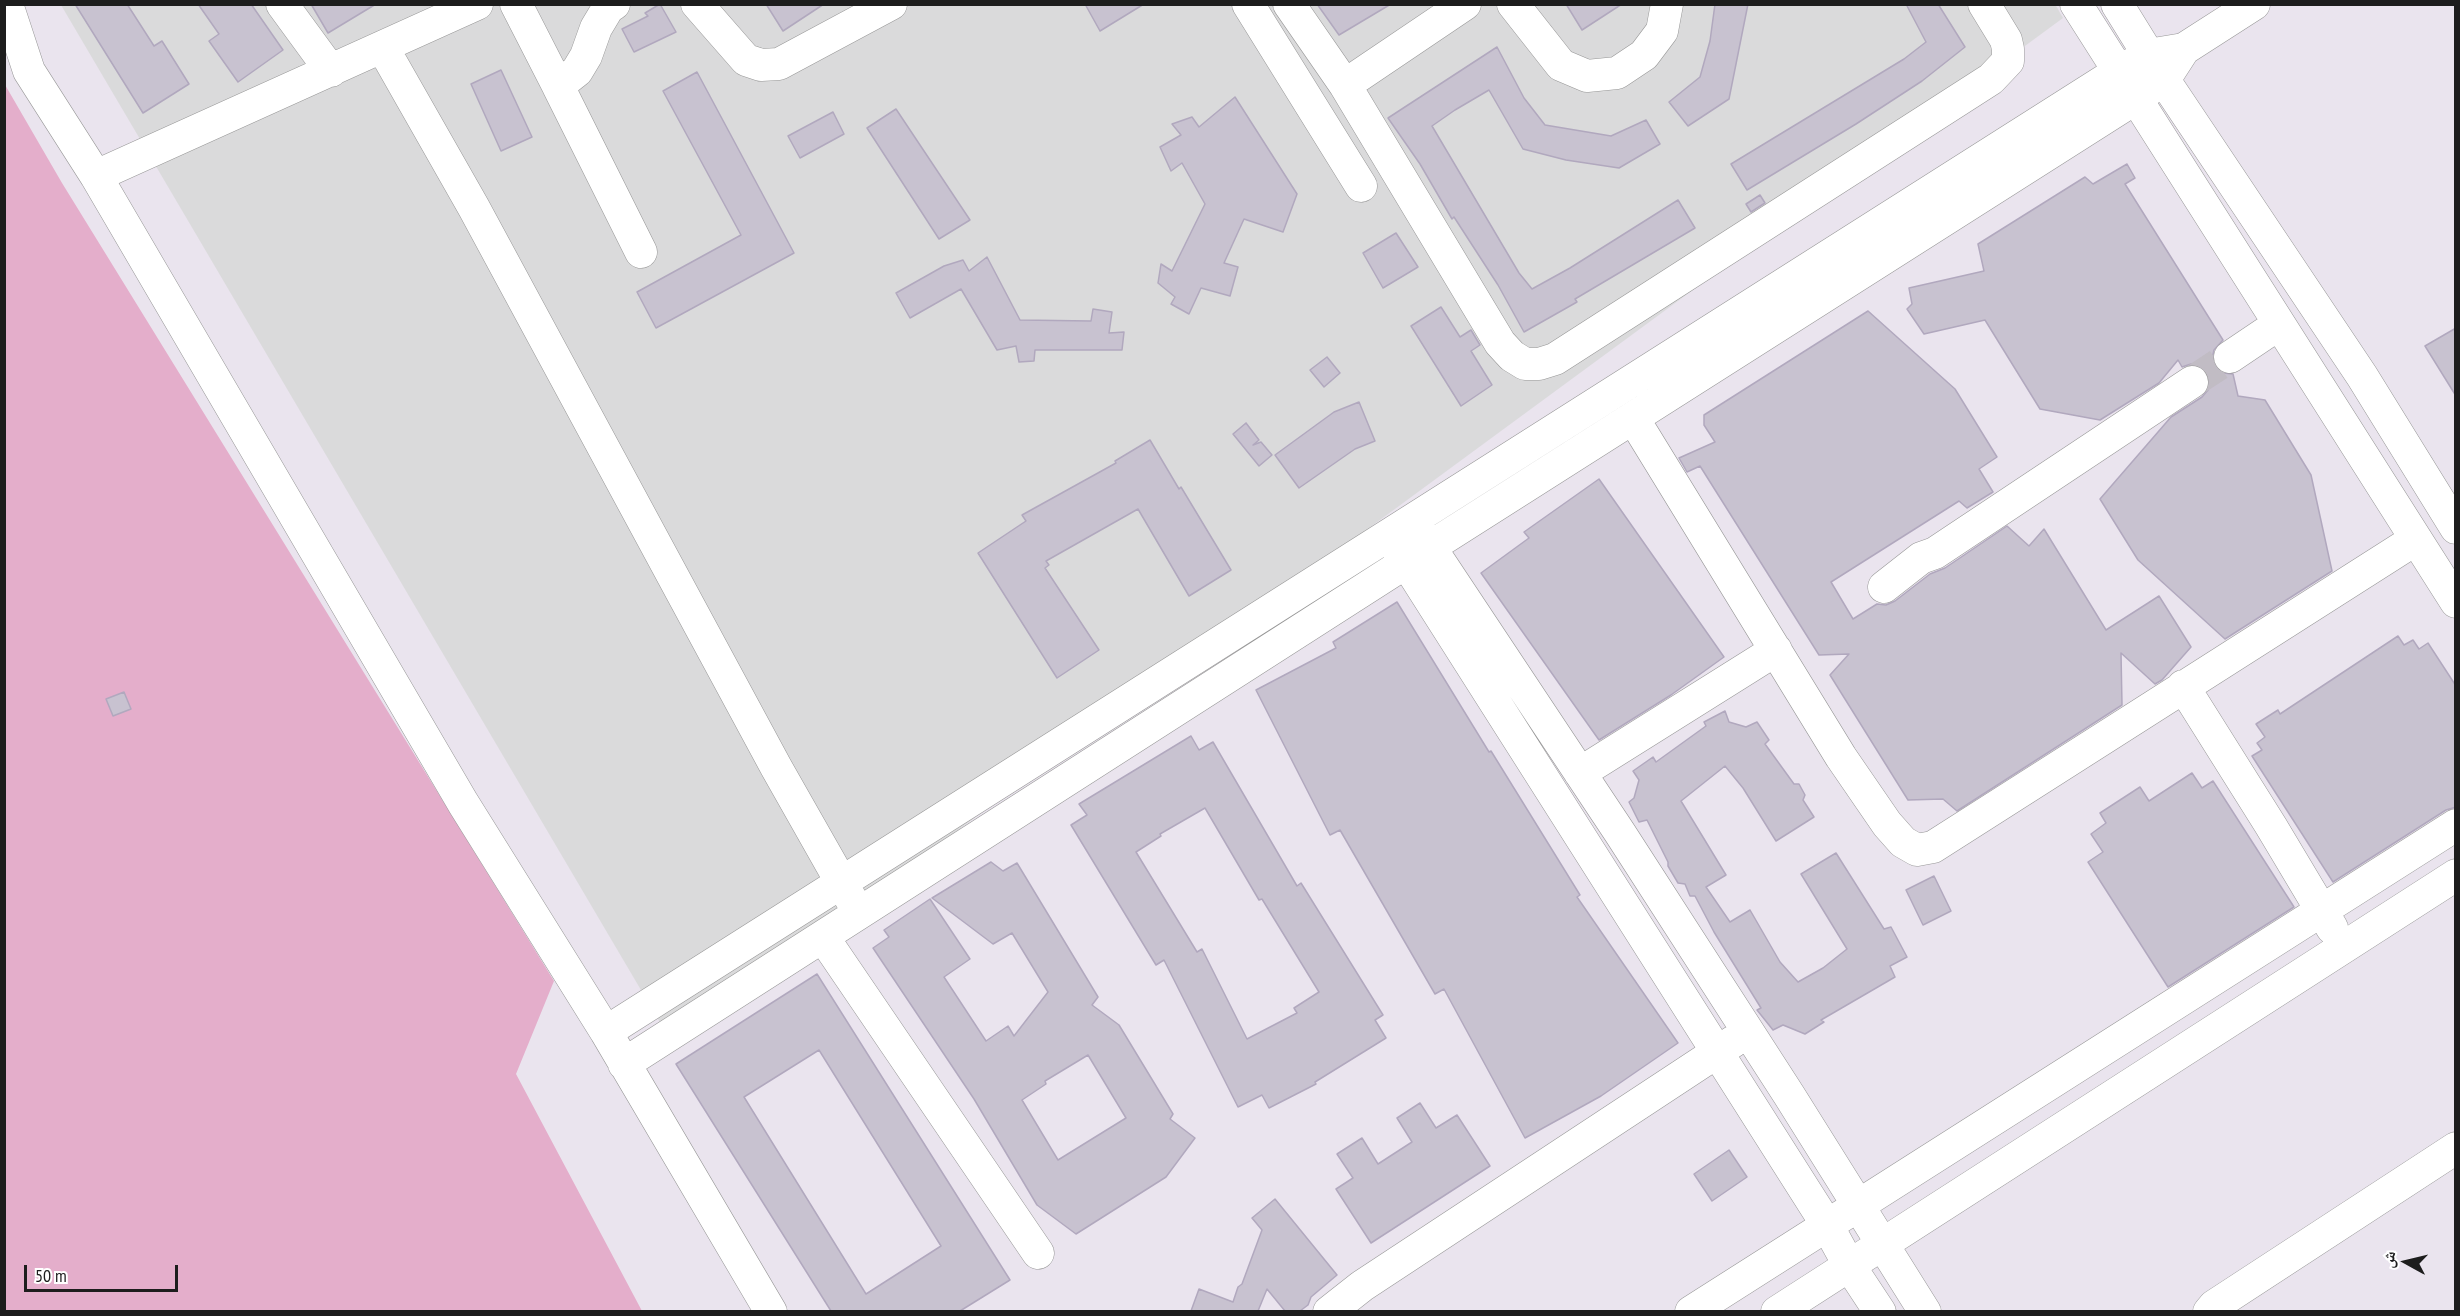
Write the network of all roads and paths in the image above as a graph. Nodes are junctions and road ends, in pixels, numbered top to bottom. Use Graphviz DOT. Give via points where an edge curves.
graph roads {
  1 [pos="7,4"];
  2 [pos="282,4"];
  3 [pos="477,4"];
  4 [pos="516,4"];
  5 [pos="614,4"];
  6 [pos="697,4"];
  7 [pos="891,4"];
  8 [pos="1248,4"];
  9 [pos="1289,4"];
  10 [pos="1465,4"];
  11 [pos="1513,4"];
  12 [pos="1667,4"];
  13 [pos="1984,4"];
  14 [pos="2076,4"];
  15 [pos="2117,4"];
  16 [pos="2254,4"];
  17 [pos="4,48"];
  18 [pos="383,48"];
  19 [pos="2156,67"];
  20 [pos="29,71"];
  21 [pos="331,71"];
  22 [pos="2118,72"];
  23 [pos="1346,85"];
  24 [pos="558,86"];
  25 [pos="2136,98"];
  26 [pos="96,176"];
  27 [pos="1361,186"];
  28 [pos="641,252"];
  29 [pos="2279,324"];
  30 [pos="2230,357"];
  31 [pos="2192,382"];
  32 [pos="1633,418"];
  33 [pos="1400,527"];
  34 [pos="2456,528"];
  35 [pos="2416,539"];
  36 [pos="1418,554"];
  37 [pos="1884,587"];
  38 [pos="2456,602"];
  39 [pos="1776,650"];
  40 [pos="2183,687"];
  41 [pos="1580,773"];
  42 [pos="2456,825"];
  43 [pos="2456,875"];
  44 [pos="841,882"];
  45 [pos="2321,910"];
  46 [pos="859,914"];
  47 [pos="823,937"];
  48 [pos="2343,947"];
  49 [pos="606,1032"];
  50 [pos="1747,1032"];
  51 [pos="1718,1052"];
  52 [pos="624,1064"];
  53 [pos="2456,1148"];
  54 [pos="1857,1206"];
  55 [pos="1827,1225"];
  56 [pos="1882,1244"];
  57 [pos="1038,1253"];
  58 [pos="1849,1265"];
  59 [pos="771,1311"];
  60 [pos="1329,1311"];
  61 [pos="1691,1311"];
  62 [pos="1777,1311"];
  63 [pos="1880,1311"];
  64 [pos="1925,1311"];
  65 [pos="2209,1311"];
  1 -- 20 [label="street"];
  2 -- 21 [label="street"];
  3 -- 18 [label="street"];
  4 -- 24 [label="street"];
  5 -- 24 [label="street" via="596,28 577,71"];
  6 -- 7 [label="street" via="746,60 761,65 779,64"];
  8 -- 27 [label="street"];
  9 -- 23 [label="street"];
  10 -- 23 [label="street"];
  11 -- 12 [label="street" via="1561,65 1587,76 1617,73 1644,55 1662,32"];
  13 -- 23 [label="street" via="2008,49 2008,61 1991,79 1555,359 1539,364 1525,364 1500,344"];
  14 -- 22 [label="street"];
  15 -- 19 [label="street"];
  16 -- 19 [label="street"];
  17 -- 20 [label="street"];
  18 -- 21 [label="street"];
  18 -- 44 [label="street"];
  19 -- 22 [label="street"];
  19 -- 25 [label="street"];
  19 -- 34 [label="street" via="2362,376"];
  20 -- 26 [label="street"];
  21 -- 26 [label="street"];
  22 -- 25 [label="street"];
  22 -- 33 [label="street"];
  24 -- 28 [label="street"];
  25 -- 29 [label="street"];
  25 -- 32 [label="street"];
  26 -- 49 [label="street" via="463,803"];
  29 -- 30 [label="street"];
  29 -- 35 [label="street"];
  31 -- 37 [label="street" via="1935,553 1921,558"];
  32 -- 36 [label="street"];
  32 -- 39 [label="street"];
  33 -- 36 [label="street"];
  33 -- 44 [label="street"];
  35 -- 38 [label="street"];
  35 -- 40 [label="street"];
  36 -- 41 [label="street"];
  36 -- 46 [label="street"];
  36 -- 51 [label="street"];
  39 -- 40 [label="street" via="1887,824 1903,842 1917,850 1933,847"];
  39 -- 41 [label="street"];
  40 -- 45 [label="street"];
  41 -- 50 [label="street"];
  42 -- 45 [label="street"];
  43 -- 48 [label="street"];
  44 -- 46 [label="street"];
  44 -- 49 [label="street"];
  45 -- 48 [label="street"];
  45 -- 54 [label="street"];
  46 -- 47 [label="street"];
  47 -- 52 [label="street"];
  47 -- 57 [label="street"];
  48 -- 56 [label="street"];
  49 -- 52 [label="street"];
  50 -- 51 [label="street"];
  50 -- 54 [label="street"];
  51 -- 55 [label="street"];
  51 -- 60 [label="street"];
  52 -- 59 [label="street"];
  53 -- 65 [label="street"];
  54 -- 55 [label="street"];
  54 -- 56 [label="street"];
  55 -- 58 [label="street"];
  55 -- 61 [label="street"];
  56 -- 58 [label="street"];
  56 -- 64 [label="street"];
  58 -- 62 [label="street"];
  58 -- 63 [label="street"];
}
